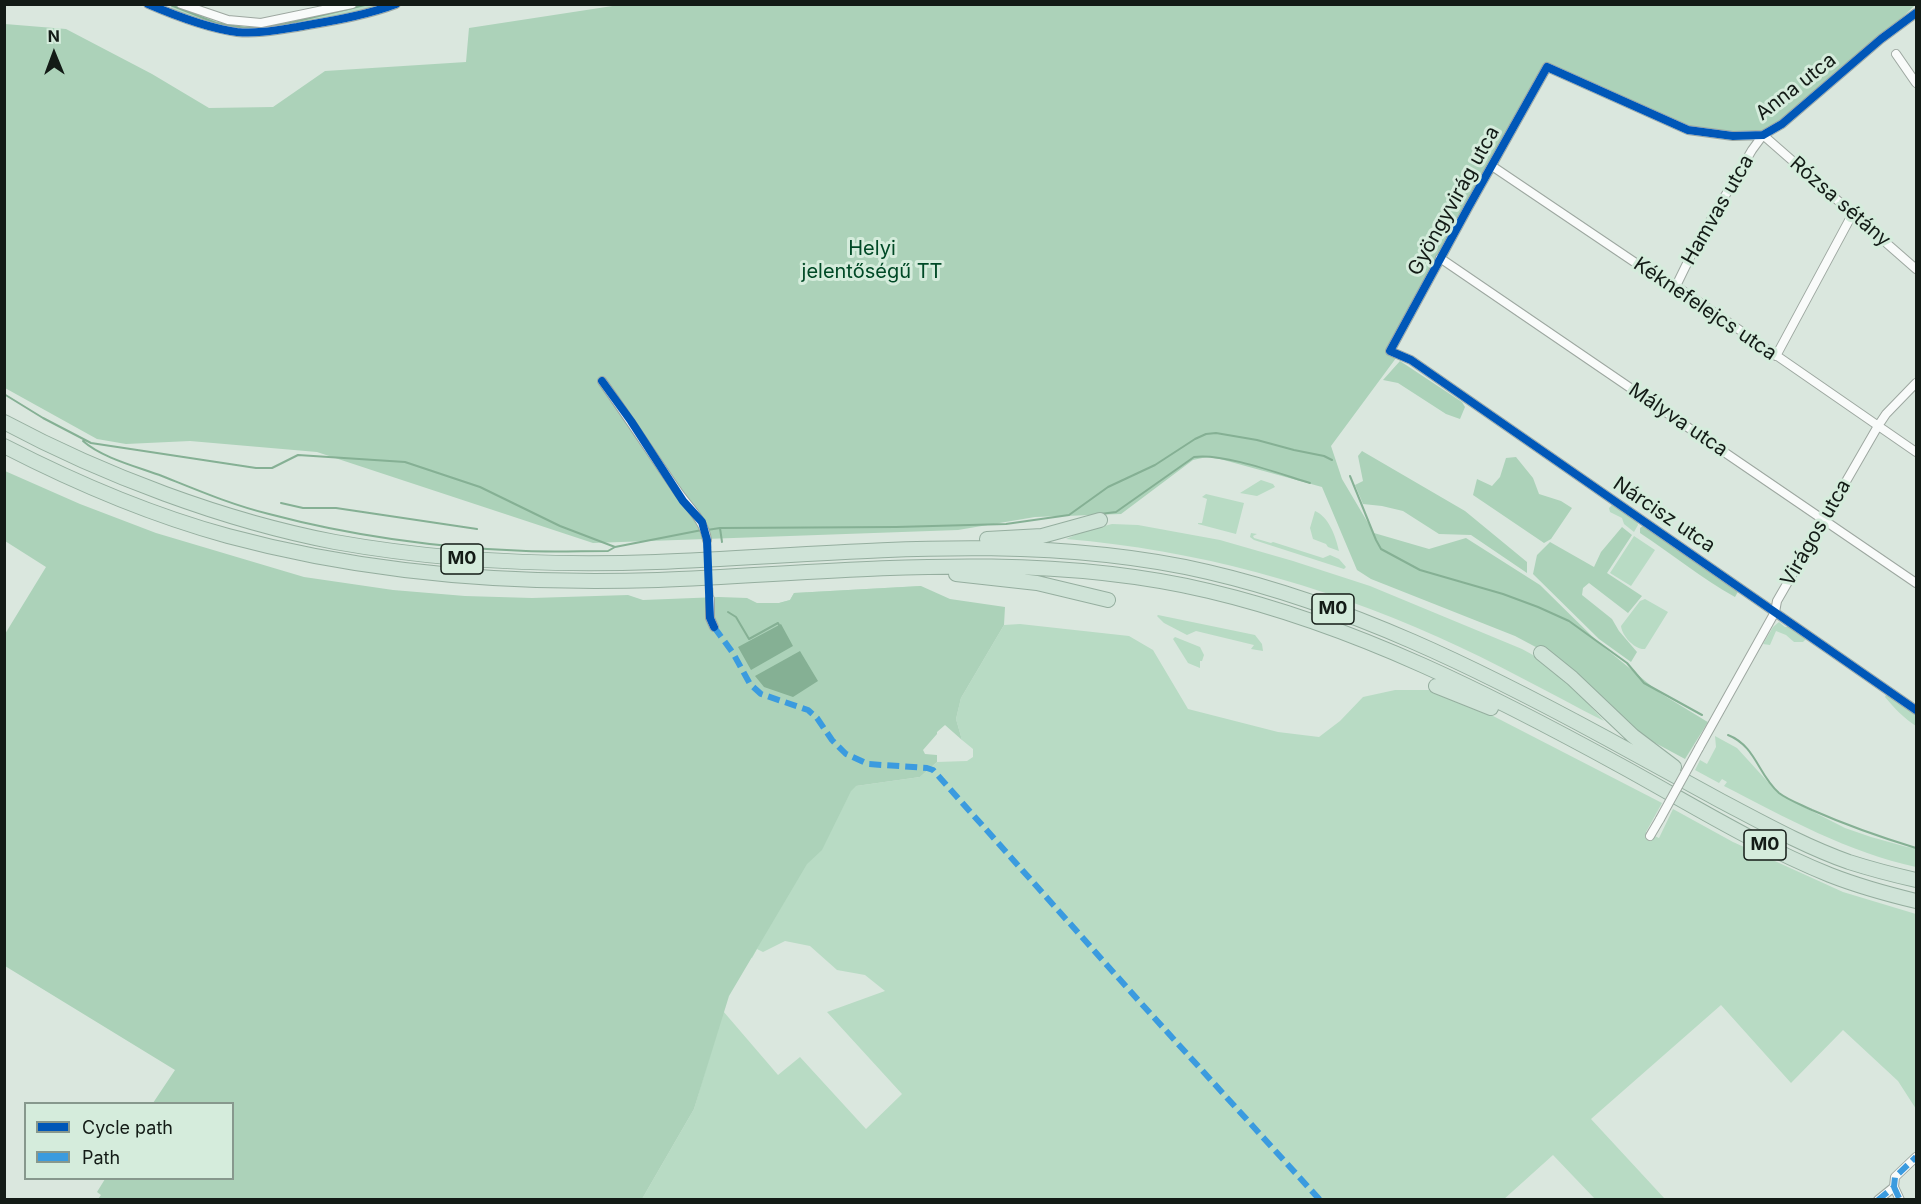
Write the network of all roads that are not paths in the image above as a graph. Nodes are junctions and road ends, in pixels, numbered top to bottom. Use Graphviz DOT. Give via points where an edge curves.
graph roads {
  1 [pos="148,4"];
  2 [pos="181,4"];
  3 [pos="352,4"];
  4 [pos="395,5"];
  5 [pos="1917,13"];
  6 [pos="1896,54"];
  7 [pos="1547,67"];
  8 [pos="1917,83"];
  9 [pos="1763,135"];
  10 [pos="1492,166"];
  11 [pos="1853,213"];
  12 [pos="1440,258"];
  13 [pos="1917,269"];
  14 [pos="1676,286"];
  15 [pos="1390,351"];
  16 [pos="1776,356"];
  17 [pos="602,381"];
  18 [pos="1917,383"];
  19 [pos="4,422"];
  20 [pos="1878,426"];
  21 [pos="4,446"];
  22 [pos="1917,452"];
  23 [pos="1100,520"];
  24 [pos="1823,520"];
  25 [pos="706,533"];
  26 [pos="939,548"];
  27 [pos="912,568"];
  28 [pos="1917,583"];
  29 [pos="710,599"];
  30 [pos="1108,600"];
  31 [pos="1775,612"];
  32 [pos="714,627"];
  33 [pos="1541,653"];
  34 [pos="1436,686"];
  35 [pos="1917,711"];
  36 [pos="1539,722"];
  37 [pos="1692,785"];
  38 [pos="1650,836"];
  39 [pos="1917,880"];
  40 [pos="1917,901"];
  41 [pos="1917,1157"];
  42 [pos="1894,1187"];
  43 [pos="1878,1200"];
  44 [pos="1900,1200"];
  1 -- 4 [label="street" via="177,16 240,32 316,24"];
  2 -- 3 [label="street" via="228,20 261,23"];
  5 -- 9 [label="street, Anna utca" via="1782,124"];
  6 -- 8 [label="street"];
  7 -- 9 [label="street, Anna utca" via="1688,130"];
  7 -- 10 [label="street, Gyöngyvirág utca"];
  9 -- 11 [label="street, Rózsa sétány"];
  9 -- 14 [label="street, Hamvas utca" via="1695,247"];
  10 -- 12 [label="street, Gyöngyvirág utca"];
  10 -- 14 [label="street, Kéknefelejcs utca" via="1655,276"];
  11 -- 13 [label="street, Rózsa sétány"];
  11 -- 16 [label="street"];
  12 -- 15 [label="street, Gyöngyvirág utca"];
  12 -- 24 [label="street, Mályva utca"];
  14 -- 16 [label="street, Kéknefelejcs utca"];
  15 -- 31 [label="street, Nárcisz utca" via="1410,360"];
  16 -- 20 [label="street, Kéknefelejcs utca"];
  17 -- 25 [label="street"];
  18 -- 20 [label="street, Virágos utca"];
  19 -- 26 [label="highway, M0" via="115,474 234,517 390,551 490,561 594,564"];
  20 -- 22 [label="street, Kéknefelejcs utca"];
  20 -- 24 [label="street, Virágos utca"];
  21 -- 27 [label="highway, M0" via="106,493 228,536 396,570 506,580 602,581"];
  23 -- 26 [label="highway" via="1042,536 962,540"];
  24 -- 28 [label="street, Mályva utca"];
  24 -- 31 [label="street, Virágos utca" via="1777,601"];
  26 -- 37 [label="highway, M0" via="1105,554 1179,566 1272,588 1375,625 1479,671"];
  27 -- 30 [label="highway" via="1012,579"];
  27 -- 36 [label="highway, M0" via="1009,566 1077,570 1212,591 1365,640"];
  29 -- 32 [label="street"];
  31 -- 35 [label="street, Nárcisz utca"];
  31 -- 38 [label="street, Virágos utca, bridge"];
  33 -- 37 [label="highway"];
  34 -- 36 [label="highway" via="1511,716"];
  36 -- 40 [label="highway, M0" via="1769,848 1836,878"];
  37 -- 39 [label="highway, M0" via="1827,853"];
  41 -- 42 [label="street" via="1895,1178"];
  42 -- 43 [label="street"];
  42 -- 44 [label="street"];
}
